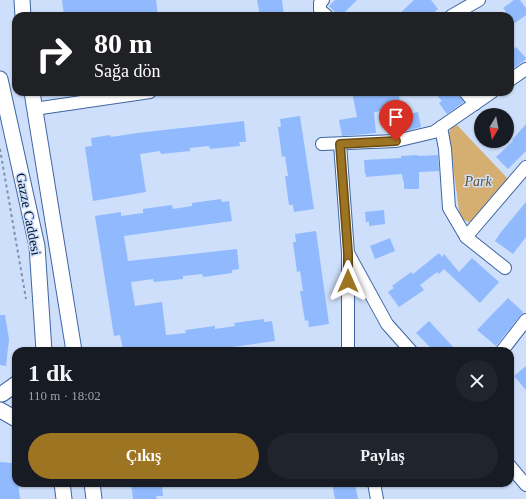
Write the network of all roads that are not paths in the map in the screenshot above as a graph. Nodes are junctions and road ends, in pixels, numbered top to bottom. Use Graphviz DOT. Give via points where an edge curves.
graph roads {
  1 [pos="22,0"];
  2 [pos="323,0"];
  3 [pos="479,0"];
  4 [pos="24,12"];
  5 [pos="322,12"];
  6 [pos="458,12"];
  7 [pos="526,69"];
  8 [pos="514,77"];
  9 [pos="0,79"];
  10 [pos="32,96"];
  11 [pos="123,96"];
  12 [pos="469,96"];
  13 [pos="486,96"];
  14 [pos="475,104"];
  15 [pos="34,109"];
  16 [pos="441,127"];
  17 [pos="322,144"];
  18 [pos="340,144"];
  19 [pos="526,167"];
  20 [pos="466,238"];
  21 [pos="348,253"];
  22 [pos="504,268"];
  23 [pos="526,320"];
  24 [pos="41,347"];
  25 [pos="73,347"];
  26 [pos="348,347"];
  27 [pos="407,347"];
  28 [pos="505,347"];
  29 [pos="12,389"];
  30 [pos="4,400"];
  31 [pos="12,413"];
  32 [pos="514,471"];
  33 [pos="526,485"];
  34 [pos="62,487"];
  35 [pos="92,487"];
  36 [pos="375,487"];
  37 [pos="64,499"];
  38 [pos="94,499"];
  39 [pos="377,499"];
  1 -- 4 [label="main road"];
  2 -- 5 [label="street" via="320,3"];
  3 -- 6 [label="street"];
  7 -- 8 [label="street"];
  9 -- 24 [label="main road, Gazze Caddesi" via="37,246"];
  10 -- 15 [label="main road, Gazze Caddesi"];
  11 -- 15 [label="street"];
  12 -- 14 [label="street"];
  13 -- 14 [label="street"];
  14 -- 16 [label="street"];
  15 -- 25 [label="main road, Gazze Caddesi"];
  16 -- 18 [label="street" via="434,132 396,141"];
  16 -- 20 [label="street" via="449,208"];
  17 -- 18 [label="street"];
  18 -- 21 [label="street"];
  19 -- 20 [label="street"];
  20 -- 22 [label="street"];
  21 -- 26 [label="street"];
  21 -- 27 [label="street" via="387,324"];
  23 -- 28 [label="street"];
  29 -- 30 [label="main road"];
  30 -- 31 [label="main road"];
  32 -- 33 [label="street"];
  34 -- 37 [label="main road"];
  35 -- 38 [label="main road"];
  36 -- 39 [label="street"];
}
